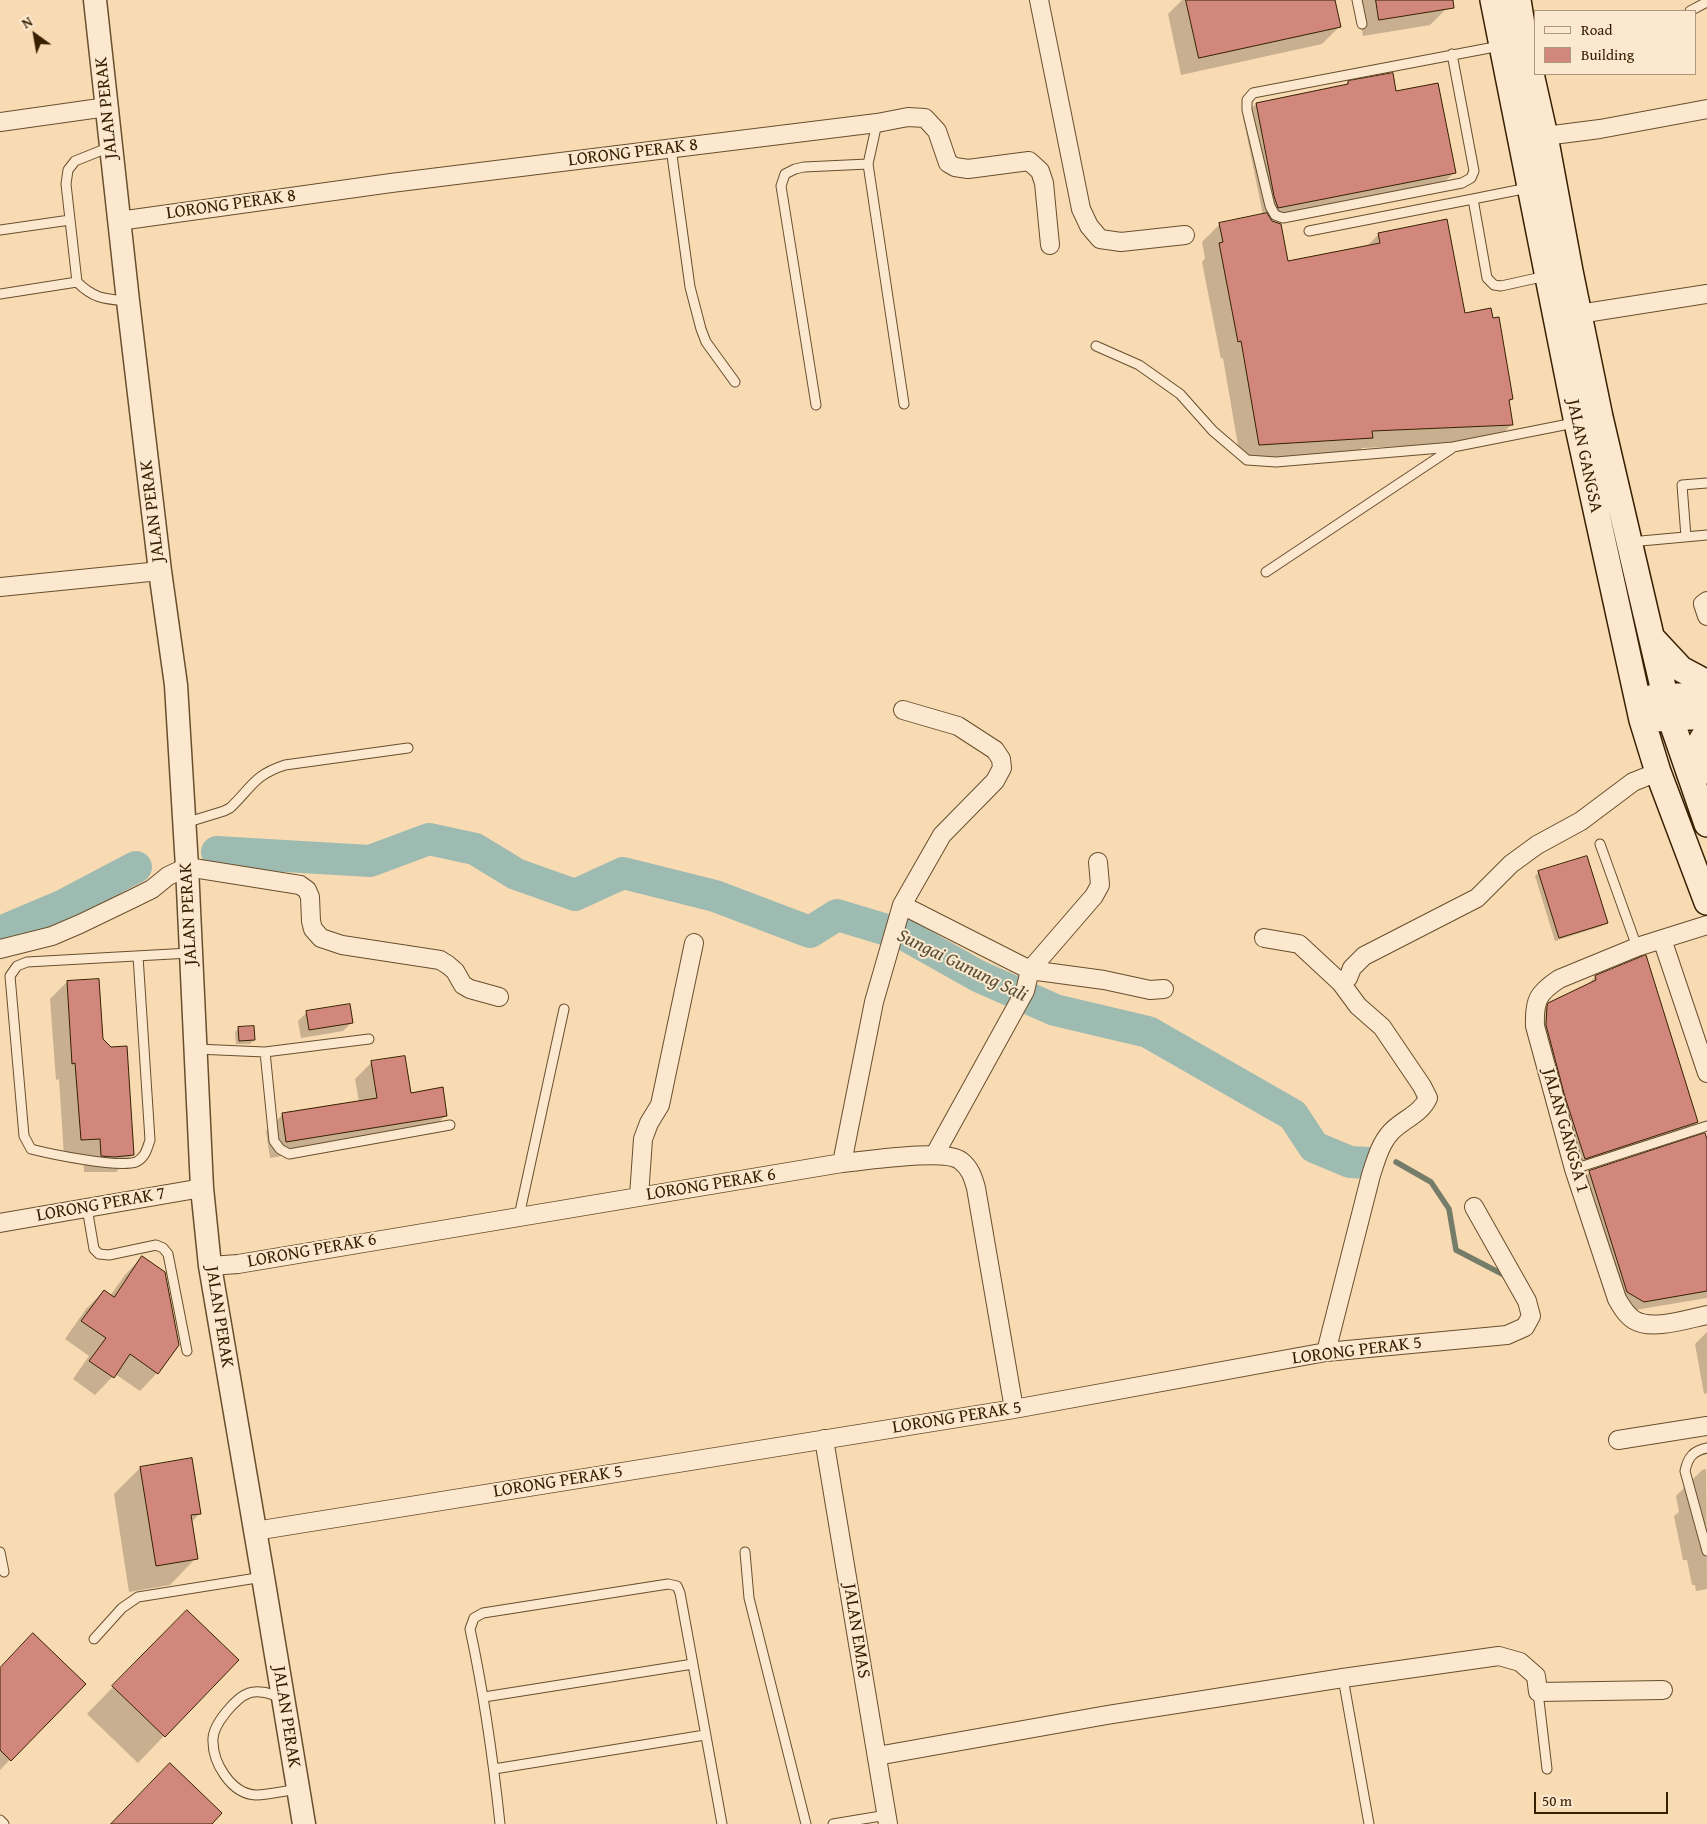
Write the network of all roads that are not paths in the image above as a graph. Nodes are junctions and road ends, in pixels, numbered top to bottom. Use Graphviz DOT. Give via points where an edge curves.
graph roads {
  1 [pos="95,0"];
  2 [pos="1039,0"];
  3 [pos="1357,0"];
  4 [pos="1493,0"];
  5 [pos="1518,0"];
  6 [pos="1707,2"];
  7 [pos="1692,10"];
  8 [pos="1362,24"];
  9 [pos="1502,46"];
  10 [pos="1452,54"];
  11 [pos="1531,55"];
  12 [pos="1534,72"];
  13 [pos="1534,75"];
  14 [pos="107,108"];
  15 [pos="1707,110"];
  16 [pos="0,122"];
  17 [pos="877,123"];
  18 [pos="1545,136"];
  19 [pos="111,147"];
  20 [pos="671,148"];
  21 [pos="868,164"];
  22 [pos="1530,187"];
  23 [pos="1473,199"];
  24 [pos="70,220"];
  25 [pos="119,221"];
  26 [pos="0,230"];
  27 [pos="1309,231"];
  28 [pos="1186,235"];
  29 [pos="1050,245"];
  30 [pos="1548,276"];
  31 [pos="77,282"];
  32 [pos="0,294"];
  33 [pos="1707,294"];
  34 [pos="128,301"];
  35 [pos="1579,314"];
  36 [pos="1096,346"];
  37 [pos="735,382"];
  38 [pos="904,404"];
  39 [pos="816,405"];
  40 [pos="1577,423"];
  41 [pos="1453,448"];
  42 [pos="1707,483"];
  43 [pos="1707,535"];
  44 [pos="1686,537"];
  45 [pos="1630,542"];
  46 [pos="160,571"];
  47 [pos="1266,572"];
  48 [pos="0,587"];
  49 [pos="1707,601"];
  50 [pos="1707,616"];
  51 [pos="1651,637"];
  52 [pos="1707,683"];
  53 [pos="1707,694"];
  54 [pos="1667,706"];
  55 [pos="903,710"];
  56 [pos="1640,710"];
  57 [pos="1707,716"];
  58 [pos="1707,733"];
  59 [pos="408,748"];
  60 [pos="1658,772"];
  61 [pos="1696,791"];
  62 [pos="184,823"];
  63 [pos="1707,824"];
  64 [pos="1600,844"];
  65 [pos="1098,862"];
  66 [pos="187,866"];
  67 [pos="1707,902"];
  68 [pos="902,905"];
  69 [pos="1707,925"];
  70 [pos="1264,938"];
  71 [pos="1662,939"];
  72 [pos="694,942"];
  73 [pos="1637,947"];
  74 [pos="0,949"];
  75 [pos="191,953"];
  76 [pos="138,956"];
  77 [pos="1030,970"];
  78 [pos="1341,983"];
  79 [pos="1164,989"];
  80 [pos="499,996"];
  81 [pos="564,1009"];
  82 [pos="369,1039"];
  83 [pos="195,1049"];
  84 [pos="265,1052"];
  85 [pos="1707,1073"];
  86 [pos="450,1125"];
  87 [pos="1707,1126"];
  88 [pos="935,1154"];
  89 [pos="842,1163"];
  90 [pos="1574,1169"];
  91 [pos="202,1188"];
  92 [pos="639,1196"];
  93 [pos="1474,1207"];
  94 [pos="87,1208"];
  95 [pos="519,1216"];
  96 [pos="0,1223"];
  97 [pos="210,1266"];
  98 [pos="1707,1315"];
  99 [pos="187,1351"];
  100 [pos="1326,1352"];
  101 [pos="1014,1409"];
  102 [pos="1707,1426"];
  103 [pos="824,1439"];
  104 [pos="1618,1440"];
  105 [pos="1707,1448"];
  106 [pos="255,1531"];
  107 [pos="1707,1551"];
  108 [pos="0,1552"];
  109 [pos="745,1552"];
  110 [pos="4,1572"];
  111 [pos="264,1577"];
  112 [pos="94,1639"];
  113 [pos="693,1664"];
  114 [pos="1343,1678"];
  115 [pos="1663,1690"];
  116 [pos="1538,1692"];
  117 [pos="484,1697"];
  118 [pos="283,1698"];
  119 [pos="706,1734"];
  120 [pos="877,1756"];
  121 [pos="494,1768"];
  122 [pos="1546,1769"];
  123 [pos="298,1789"];
  124 [pos="887,1819"];
  125 [pos="0,1820"];
  126 [pos="4,1824"];
  127 [pos="304,1824"];
  128 [pos="500,1824"];
  129 [pos="722,1824"];
  130 [pos="806,1824"];
  131 [pos="833,1824"];
  132 [pos="1369,1824"];
  1 -- 14 [label="street, JALAN PERAK"];
  2 -- 28 [label="street" via="1080,209 1089,226 1100,239 1120,242"];
  3 -- 8 [label="lane"];
  4 -- 9 [label="main road, JALAN GANGSA"];
  5 -- 11 [label="main road, JALAN GANGSA"];
  6 -- 7 [label="lane"];
  9 -- 10 [label="lane"];
  9 -- 22 [label="main road, JALAN GANGSA"];
  10 -- 10 [label="lane" via="1253,93 1247,100 1247,110 1270,206 1275,215 1283,218 1462,183 1471,178 1474,171"];
  11 -- 12 [label="main road, JALAN GANGSA"];
  13 -- 18 [label="main road, JALAN GANGSA"];
  14 -- 16 [label="street"];
  14 -- 19 [label="street, JALAN PERAK"];
  15 -- 18 [label="street"];
  17 -- 20 [label="street, LORONG PERAK 8"];
  17 -- 21 [label="lane"];
  17 -- 29 [label="street, LORONG PERAK 8" via="908,117 926,118 937,131 948,163 955,168 1029,161 1040,171 1044,183"];
  18 -- 35 [label="main road, JALAN GANGSA"];
  19 -- 24 [label="lane" via="75,161 68,170 66,184"];
  19 -- 25 [label="street, JALAN PERAK"];
  20 -- 25 [label="street, LORONG PERAK 8"];
  20 -- 37 [label="lane" via="690,287 701,329 706,342"];
  21 -- 38 [label="lane"];
  21 -- 39 [label="lane" via="795,169 786,174 781,186"];
  22 -- 23 [label="lane"];
  22 -- 30 [label="main road, JALAN GANGSA"];
  23 -- 27 [label="lane"];
  23 -- 30 [label="lane" via="1488,278 1501,286"];
  24 -- 26 [label="lane"];
  24 -- 31 [label="lane"];
  25 -- 34 [label="street, JALAN PERAK"];
  30 -- 40 [label="main road, JALAN GANGSA"];
  31 -- 32 [label="lane"];
  31 -- 34 [label="lane" via="99,298"];
  33 -- 35 [label="street"];
  34 -- 46 [label="street, JALAN PERAK"];
  35 -- 45 [label="main road, JALAN GANGSA"];
  36 -- 41 [label="lane" via="1139,364 1180,394 1213,431 1247,460 1276,462"];
  40 -- 41 [label="lane"];
  40 -- 56 [label="main road, JALAN GANGSA"];
  41 -- 47 [label="lane"];
  42 -- 44 [label="lane" via="1682,485"];
  43 -- 44 [label="lane"];
  44 -- 45 [label="lane"];
  45 -- 51 [label="main road, JALAN GANGSA"];
  46 -- 48 [label="street"];
  46 -- 62 [label="street, JALAN PERAK" via="176,685"];
  49 -- 50 [label="street" via="1703,604"];
  51 -- 52 [label="main road" via="1681,669"];
  51 -- 54 [label="main road, JALAN GANGSA"];
  53 -- 54 [label="main road"];
  54 -- 56 [label="main road"];
  54 -- 57 [label="main road"];
  54 -- 61 [label="main road, JALAN GANGSA"];
  55 -- 68 [label="street" via="958,726 995,750 1002,768 995,781 942,835"];
  56 -- 60 [label="main road, JALAN GANGSA"];
  58 -- 61 [label="main road" via="1694,756"];
  59 -- 62 [label="lane" via="284,765 269,770 258,777 230,808"];
  60 -- 67 [label="main road, JALAN GANGSA"];
  60 -- 78 [label="street" via="1633,782 1581,821 1537,845 1477,898 1364,956"];
  61 -- 63 [label="main road, JALAN GANGSA"];
  62 -- 66 [label="street, JALAN PERAK"];
  64 -- 73 [label="lane"];
  65 -- 77 [label="street" via="1100,885 1094,896"];
  66 -- 74 [label="street" via="134,898 80,924 52,936"];
  66 -- 75 [label="street, JALAN PERAK"];
  66 -- 80 [label="street" via="300,885 310,896 313,929 321,938 342,945 440,960 455,972 462,985"];
  68 -- 77 [label="street"];
  68 -- 89 [label="street" via="874,1002"];
  69 -- 71 [label="street, JALAN GANGSA 1"];
  70 -- 78 [label="street" via="1299,944"];
  71 -- 73 [label="street, JALAN GANGSA 1"];
  71 -- 85 [label="street"];
  72 -- 92 [label="street" via="660,1105 643,1139"];
  73 -- 90 [label="street, JALAN GANGSA 1" via="1559,979 1539,997 1534,1009 1535,1026"];
  75 -- 76 [label="lane"];
  75 -- 83 [label="street, JALAN PERAK"];
  76 -- 76 [label="lane" via="27,962 17,966 10,976 24,1136 31,1149 118,1164 136,1162 146,1154 150,1140"];
  77 -- 79 [label="street" via="1150,990"];
  77 -- 88 [label="street" via="1025,991"];
  78 -- 100 [label="street" via="1358,1006 1382,1027 1428,1098 1424,1106 1391,1132 1380,1148"];
  81 -- 95 [label="lane"];
  82 -- 84 [label="lane"];
  83 -- 84 [label="lane"];
  83 -- 91 [label="street, JALAN PERAK"];
  84 -- 86 [label="lane" via="274,1141 289,1154"];
  87 -- 90 [label="lane"];
  88 -- 89 [label="street, LORONG PERAK 6"];
  88 -- 101 [label="street, LORONG PERAK 6" via="960,1160 971,1173 976,1188"];
  89 -- 92 [label="street, LORONG PERAK 6"];
  90 -- 98 [label="street, JALAN GANGSA 1" via="1623,1310 1633,1320 1644,1324"];
  91 -- 94 [label="street, LORONG PERAK 7"];
  91 -- 97 [label="street, JALAN PERAK"];
  92 -- 95 [label="street, LORONG PERAK 6"];
  93 -- 100 [label="street, LORONG PERAK 5" via="1527,1301 1531,1316 1525,1327 1492,1337"];
  94 -- 96 [label="street, LORONG PERAK 7"];
  94 -- 99 [label="lane" via="94,1249 99,1254 156,1245 168,1254"];
  95 -- 97 [label="street, LORONG PERAK 6"];
  97 -- 106 [label="street, JALAN PERAK"];
  100 -- 101 [label="street, LORONG PERAK 5"];
  101 -- 103 [label="street, LORONG PERAK 5"];
  102 -- 104 [label="street"];
  103 -- 106 [label="street, LORONG PERAK 5"];
  103 -- 120 [label="street, JALAN EMAS"];
  105 -- 107 [label="lane" via="1696,1451 1688,1460 1685,1471"];
  106 -- 111 [label="street, JALAN PERAK"];
  108 -- 110 [label="lane"];
  109 -- 130 [label="lane" via="749,1598"];
  111 -- 112 [label="lane" via="138,1598 122,1608"];
  111 -- 118 [label="street, JALAN PERAK"];
  113 -- 117 [label="lane"];
  113 -- 117 [label="lane" via="677,1586 668,1584 483,1613 474,1618 470,1629"];
  113 -- 119 [label="lane"];
  114 -- 116 [label="street" via="1499,1656 1520,1662 1536,1676"];
  114 -- 120 [label="street" via="1097,1716"];
  114 -- 132 [label="lane"];
  115 -- 116 [label="street"];
  116 -- 122 [label="lane"];
  117 -- 121 [label="lane"];
  118 -- 123 [label="street, JALAN PERAK"];
  118 -- 123 [label="lane" via="260,1692 237,1700 212,1737 213,1753 232,1784 244,1791 255,1795"];
  119 -- 121 [label="lane"];
  119 -- 129 [label="lane"];
  120 -- 124 [label="street, JALAN EMAS"];
  121 -- 128 [label="lane"];
  123 -- 127 [label="street, JALAN PERAK"];
  124 -- 131 [label="lane"];
  125 -- 126 [label="lane"];
}
